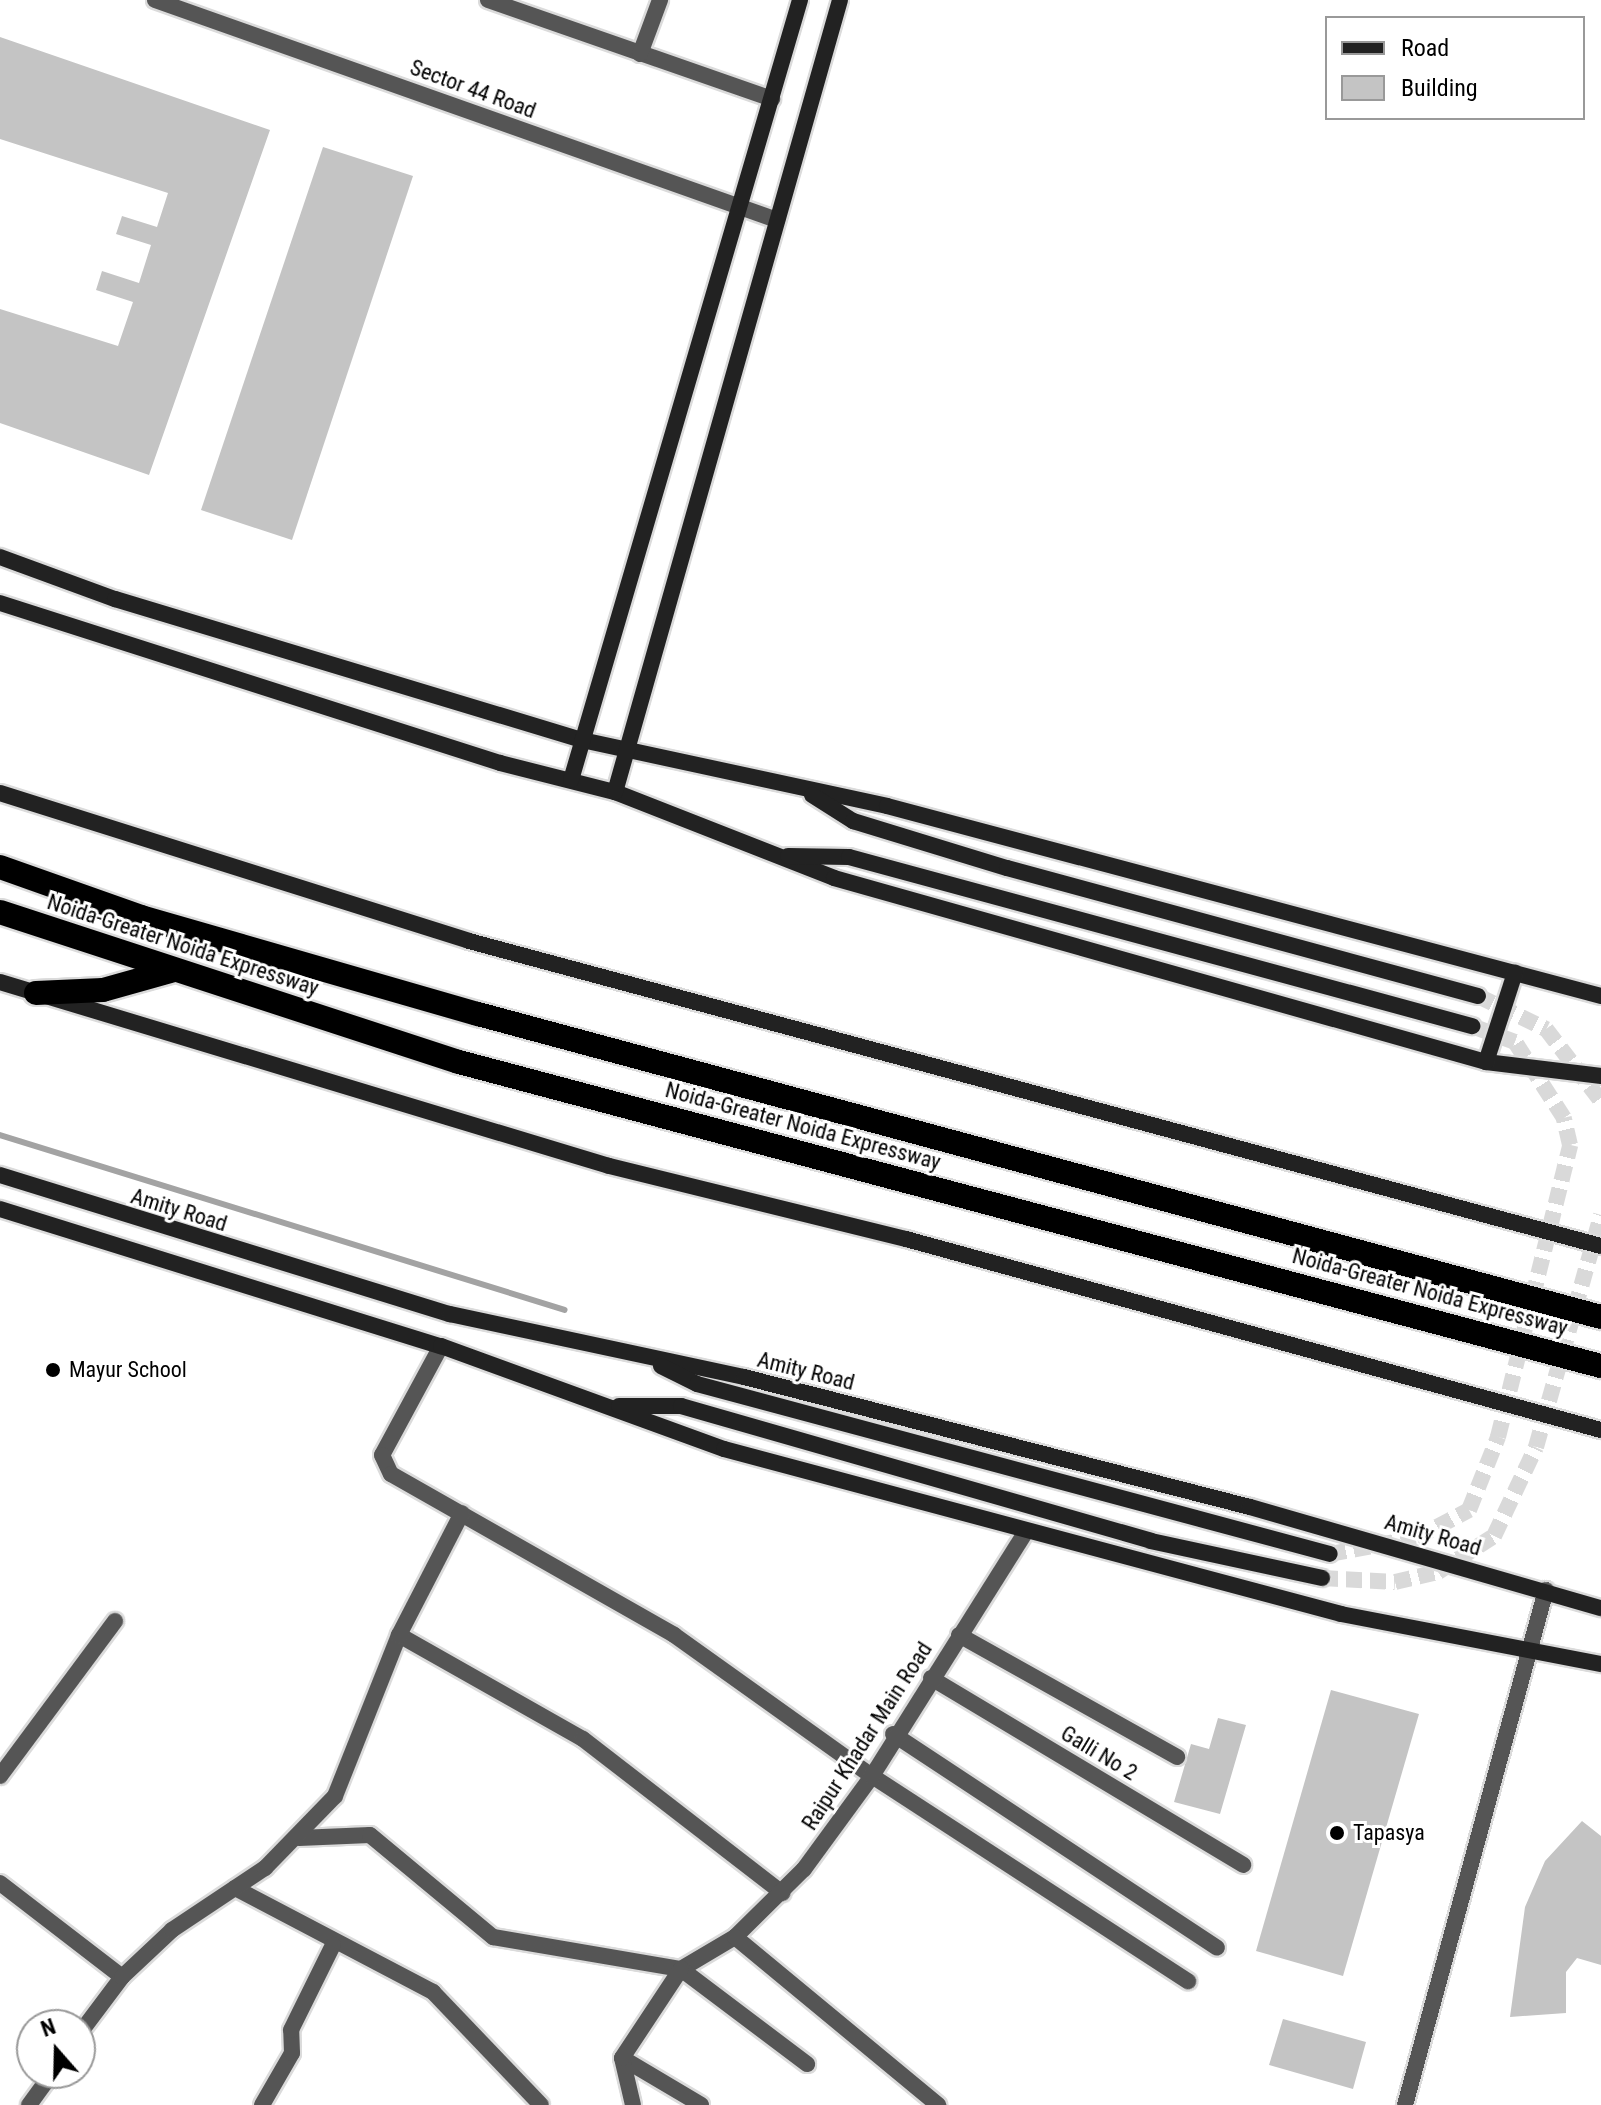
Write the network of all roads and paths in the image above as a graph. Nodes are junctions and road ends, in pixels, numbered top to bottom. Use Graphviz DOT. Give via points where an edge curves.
graph roads {
  1 [pos="155,0"];
  2 [pos="488,0"];
  3 [pos="660,0"];
  4 [pos="800,0"];
  5 [pos="840,0"];
  6 [pos="640,54"];
  7 [pos="772,99"];
  8 [pos="737,206"];
  9 [pos="777,220"];
  10 [pos="0,557"];
  11 [pos="0,603"];
  12 [pos="582,740"];
  13 [pos="624,750"];
  14 [pos="571,780"];
  15 [pos="800,788"];
  16 [pos="615,792"];
  17 [pos="0,793"];
  18 [pos="779,856"];
  19 [pos="0,867"];
  20 [pos="0,912"];
  21 [pos="174,970"];
  22 [pos="1515,973"];
  23 [pos="0,982"];
  24 [pos="36,993"];
  25 [pos="1478,996"];
  26 [pos="1601,996"];
  27 [pos="1472,1026"];
  28 [pos="1486,1062"];
  29 [pos="1601,1076"];
  30 [pos="0,1175"];
  31 [pos="0,1209"];
  32 [pos="1601,1246"];
  33 [pos="1601,1317"];
  34 [pos="441,1346"];
  35 [pos="641,1356"];
  36 [pos="1601,1366"];
  37 [pos="607,1406"];
  38 [pos="1601,1430"];
  39 [pos="462,1513"];
  40 [pos="1025,1533"];
  41 [pos="1330,1554"];
  42 [pos="1322,1578"];
  43 [pos="1546,1590"];
  44 [pos="1601,1608"];
  45 [pos="115,1621"];
  46 [pos="399,1635"];
  47 [pos="959,1635"];
  48 [pos="1529,1645"];
  49 [pos="1601,1664"];
  50 [pos="931,1678"];
  51 [pos="893,1734"];
  52 [pos="1177,1757"];
  53 [pos="0,1776"];
  54 [pos="872,1776"];
  55 [pos="299,1838"];
  56 [pos="1243,1865"];
  57 [pos="0,1883"];
  58 [pos="235,1888"];
  59 [pos="782,1893"];
  60 [pos="735,1937"];
  61 [pos="333,1945"];
  62 [pos="1217,1948"];
  63 [pos="681,1969"];
  64 [pos="122,1977"];
  65 [pos="1188,1981"];
  66 [pos="96,2012"];
  67 [pos="622,2058"];
  68 [pos="807,2064"];
  69 [pos="262,2105"];
  70 [pos="541,2105"];
  71 [pos="633,2105"];
  72 [pos="701,2105"];
  73 [pos="938,2105"];
  74 [pos="1405,2105"];
  1 -- 8 [label="street, Sector 44 Road"];
  2 -- 6 [label="street"];
  3 -- 6 [label="street"];
  4 -- 7 [label="street"];
  5 -- 9 [label="street"];
  6 -- 7 [label="street"];
  7 -- 8 [label="street"];
  8 -- 9 [label="street, Sector 44 Road"];
  8 -- 12 [label="street"];
  9 -- 13 [label="street"];
  10 -- 12 [label="street" via="115,599"];
  11 -- 14 [label="street"];
  12 -- 13 [label="street"];
  12 -- 14 [label="street"];
  13 -- 15 [label="street"];
  13 -- 16 [label="street"];
  14 -- 16 [label="street"];
  15 -- 22 [label="street"];
  15 -- 25 [label="street" via="853,821"];
  16 -- 18 [label="street"];
  17 -- 32 [label="street" via="483,945"];
  18 -- 27 [label="street" via="849,857"];
  18 -- 28 [label="street"];
  19 -- 33 [label="highway, Noida-Greater Noida Expressway" via="141,917 478,1014"];
  20 -- 21 [label="highway, Noida-Greater Noida Expressway"];
  21 -- 24 [label="highway" via="103,990"];
  21 -- 36 [label="highway, Noida-Greater Noida Expressway" via="459,1062"];
  22 -- 26 [label="street"];
  22 -- 28 [label="street"];
  23 -- 24 [label="street"];
  24 -- 38 [label="street" via="594,1162 921,1243"];
  28 -- 29 [label="street"];
  30 -- 35 [label="street, Amity Road" via="450,1314"];
  31 -- 34 [label="street"];
  34 -- 37 [label="street"];
  34 -- 39 [label="street" via="382,1455 391,1474"];
  35 -- 41 [label="street" via="697,1384"];
  35 -- 43 [label="street, Amity Road" via="1250,1507"];
  37 -- 40 [label="street" via="724,1449"];
  37 -- 42 [label="street" via="681,1406 1151,1541"];
  39 -- 46 [label="street"];
  39 -- 54 [label="street" via="674,1635"];
  40 -- 47 [label="street, Raipur Khadar Main Road"];
  40 -- 48 [label="street" via="1341,1614"];
  43 -- 44 [label="street, Amity Road"];
  43 -- 48 [label="street"];
  45 -- 53 [label="street"];
  46 -- 55 [label="street" via="335,1796"];
  46 -- 59 [label="street" via="583,1739"];
  47 -- 50 [label="street, Raipur Khadar Main Road"];
  47 -- 52 [label="street"];
  48 -- 49 [label="street"];
  48 -- 74 [label="street"];
  50 -- 51 [label="street, Raipur Khadar Main Road"];
  50 -- 56 [label="street, Galli No 2"];
  51 -- 54 [label="street, Raipur Khadar Main Road"];
  51 -- 62 [label="street"];
  54 -- 59 [label="street, Raipur Khadar Main Road"];
  54 -- 65 [label="street"];
  55 -- 58 [label="street"];
  55 -- 63 [label="street" via="370,1835 493,1937"];
  57 -- 64 [label="street"];
  58 -- 61 [label="street"];
  58 -- 64 [label="street" via="172,1930"];
  59 -- 60 [label="street, Raipur Khadar Main Road"];
  60 -- 63 [label="street, Raipur Khadar Main Road"];
  60 -- 73 [label="street"];
  61 -- 69 [label="street" via="291,2030 292,2053"];
  61 -- 70 [label="street" via="433,1992"];
  63 -- 67 [label="street"];
  63 -- 68 [label="street"];
  64 -- 66 [label="street"];
  67 -- 71 [label="street"];
  67 -- 72 [label="street"];
}
